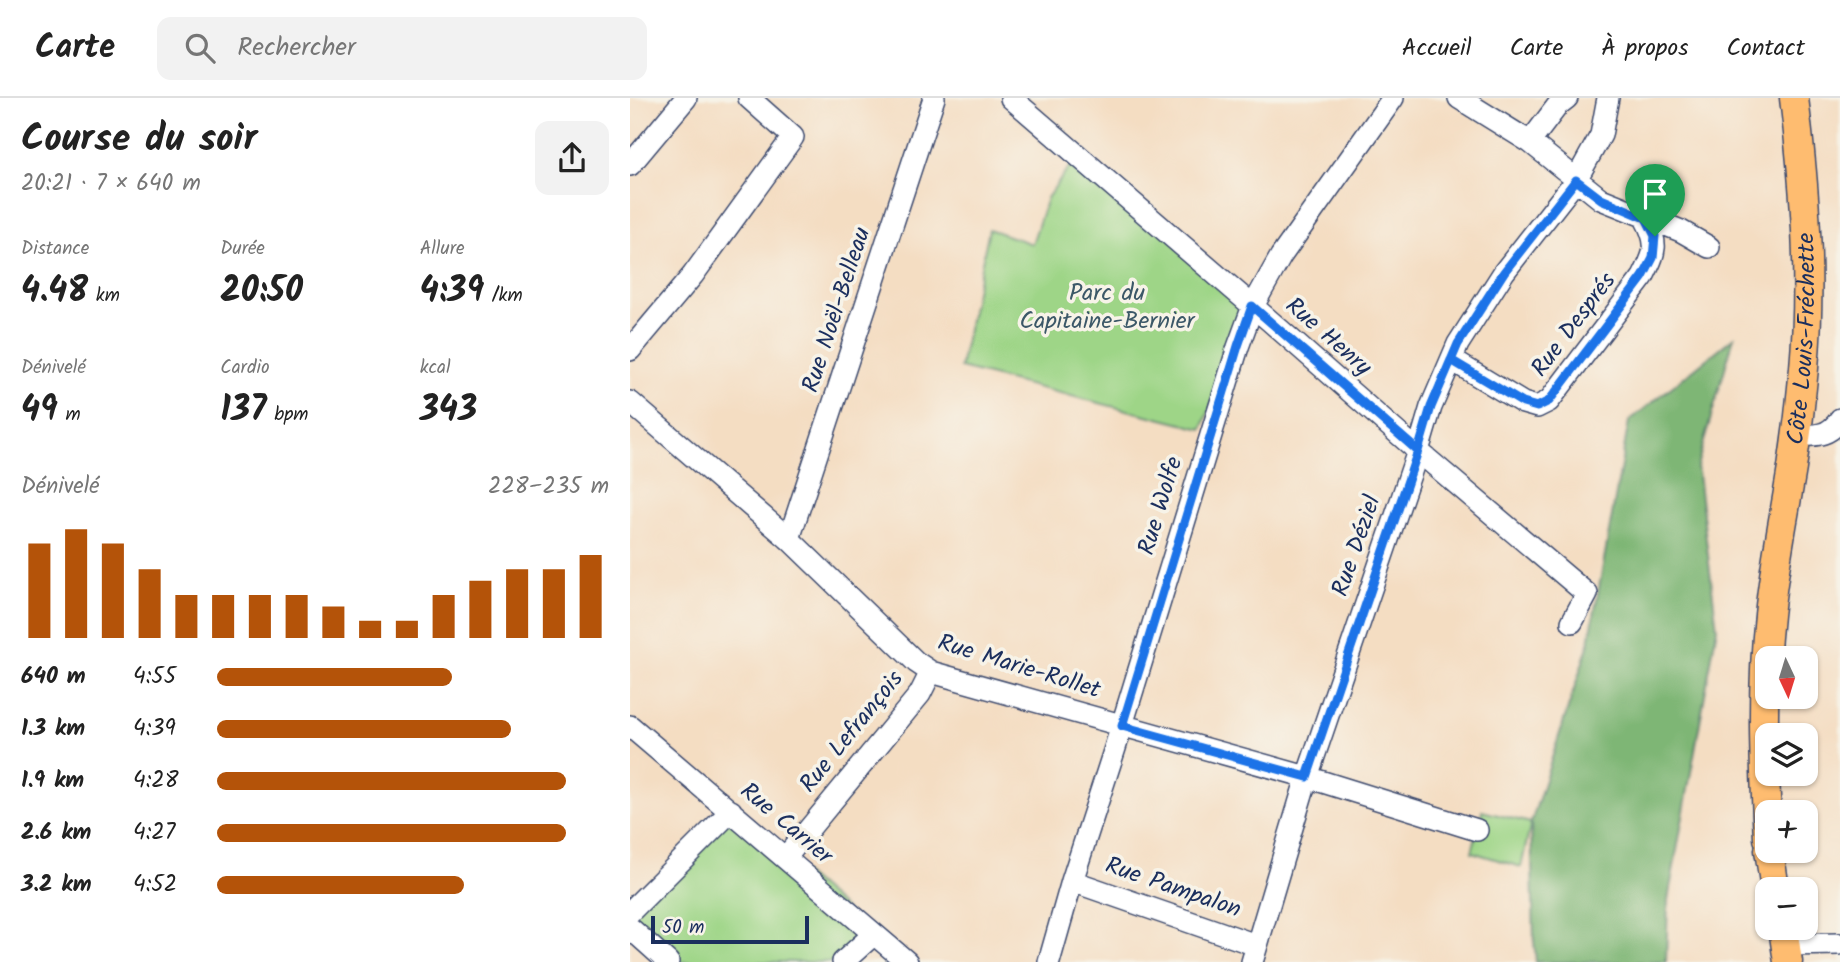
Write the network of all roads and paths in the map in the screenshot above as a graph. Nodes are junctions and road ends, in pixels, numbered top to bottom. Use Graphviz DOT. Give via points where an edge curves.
graph roads {
  1 [pos="686,98"];
  2 [pos="749,98"];
  3 [pos="934,98"];
  4 [pos="1012,98"];
  5 [pos="1393,98"];
  6 [pos="1459,98"];
  7 [pos="1567,98"];
  8 [pos="1608,98"];
  9 [pos="1794,98"];
  10 [pos="1530,142"];
  11 [pos="630,165"];
  12 [pos="1576,180"];
  13 [pos="1646,218"];
  14 [pos="1709,247"];
  15 [pos="1252,306"];
  16 [pos="630,350"];
  17 [pos="1451,360"];
  18 [pos="630,402"];
  19 [pos="1840,419"];
  20 [pos="1797,434"];
  21 [pos="1418,451"];
  22 [pos="789,539"];
  23 [pos="1572,622"];
  24 [pos="931,672"];
  25 [pos="630,726"];
  26 [pos="1122,726"];
  27 [pos="1307,777"];
  28 [pos="1766,800"];
  29 [pos="731,811"];
  30 [pos="1477,830"];
  31 [pos="786,857"];
  32 [pos="1072,881"];
  33 [pos="630,912"];
  34 [pos="630,928"];
  35 [pos="874,934"];
  36 [pos="1840,944"];
  37 [pos="1785,945"];
  38 [pos="1254,954"];
  39 [pos="668,962"];
  40 [pos="843,962"];
  41 [pos="907,962"];
  42 [pos="1049,962"];
  1 -- 11 [label="street"];
  2 -- 16 [label="street" via="793,137 693,275"];
  3 -- 22 [label="street, Rue Noël-Belleau"];
  4 -- 15 [label="street, Rue Henry"];
  5 -- 15 [label="street, Rue Wolfe" via="1281,256"];
  6 -- 10 [label="street"];
  7 -- 10 [label="street"];
  8 -- 12 [label="street, Rue Déziel" via="1601,135"];
  9 -- 20 [label="main road, Côte Louis-Fréchette" via="1808,256"];
  10 -- 12 [label="street"];
  12 -- 13 [label="street" via="1601,199"];
  12 -- 17 [label="street, Rue Déziel" via="1504,272"];
  13 -- 14 [label="street"];
  13 -- 17 [label="street, Rue Després" via="1655,248 1643,277 1549,401 1537,407 1523,403"];
  15 -- 21 [label="street, Rue Henry"];
  15 -- 26 [label="street, Rue Wolfe"];
  17 -- 21 [label="street, Rue Déziel"];
  18 -- 22 [label="street, Rue Marie-Rollet"];
  19 -- 20 [label="street" via="1821,435"];
  20 -- 28 [label="main road, Côte Louis-Fréchette" via="1766,642"];
  21 -- 23 [label="street, Rue Henry" via="1587,594"];
  21 -- 27 [label="street, Rue Déziel"];
  22 -- 24 [label="street, Rue Marie-Rollet"];
  24 -- 26 [label="street, Rue Marie-Rollet"];
  24 -- 31 [label="street, Rue Lefrançois" via="920,694"];
  25 -- 29 [label="street, Rue Carrier"];
  26 -- 27 [label="street, Rue Marie-Rollet"];
  26 -- 32 [label="street, Rue Wolfe"];
  27 -- 30 [label="street, Rue Marie-Rollet"];
  27 -- 38 [label="street, Rue Déziel"];
  29 -- 31 [label="street, Rue Carrier"];
  29 -- 33 [label="street"];
  31 -- 35 [label="street, Rue Carrier"];
  32 -- 38 [label="street, Rue Pampalon"];
  32 -- 42 [label="street, Rue Wolfe"];
  34 -- 39 [label="street"];
  35 -- 40 [label="street"];
  35 -- 41 [label="street, Rue Carrier"];
  36 -- 37 [label="street"];
}
